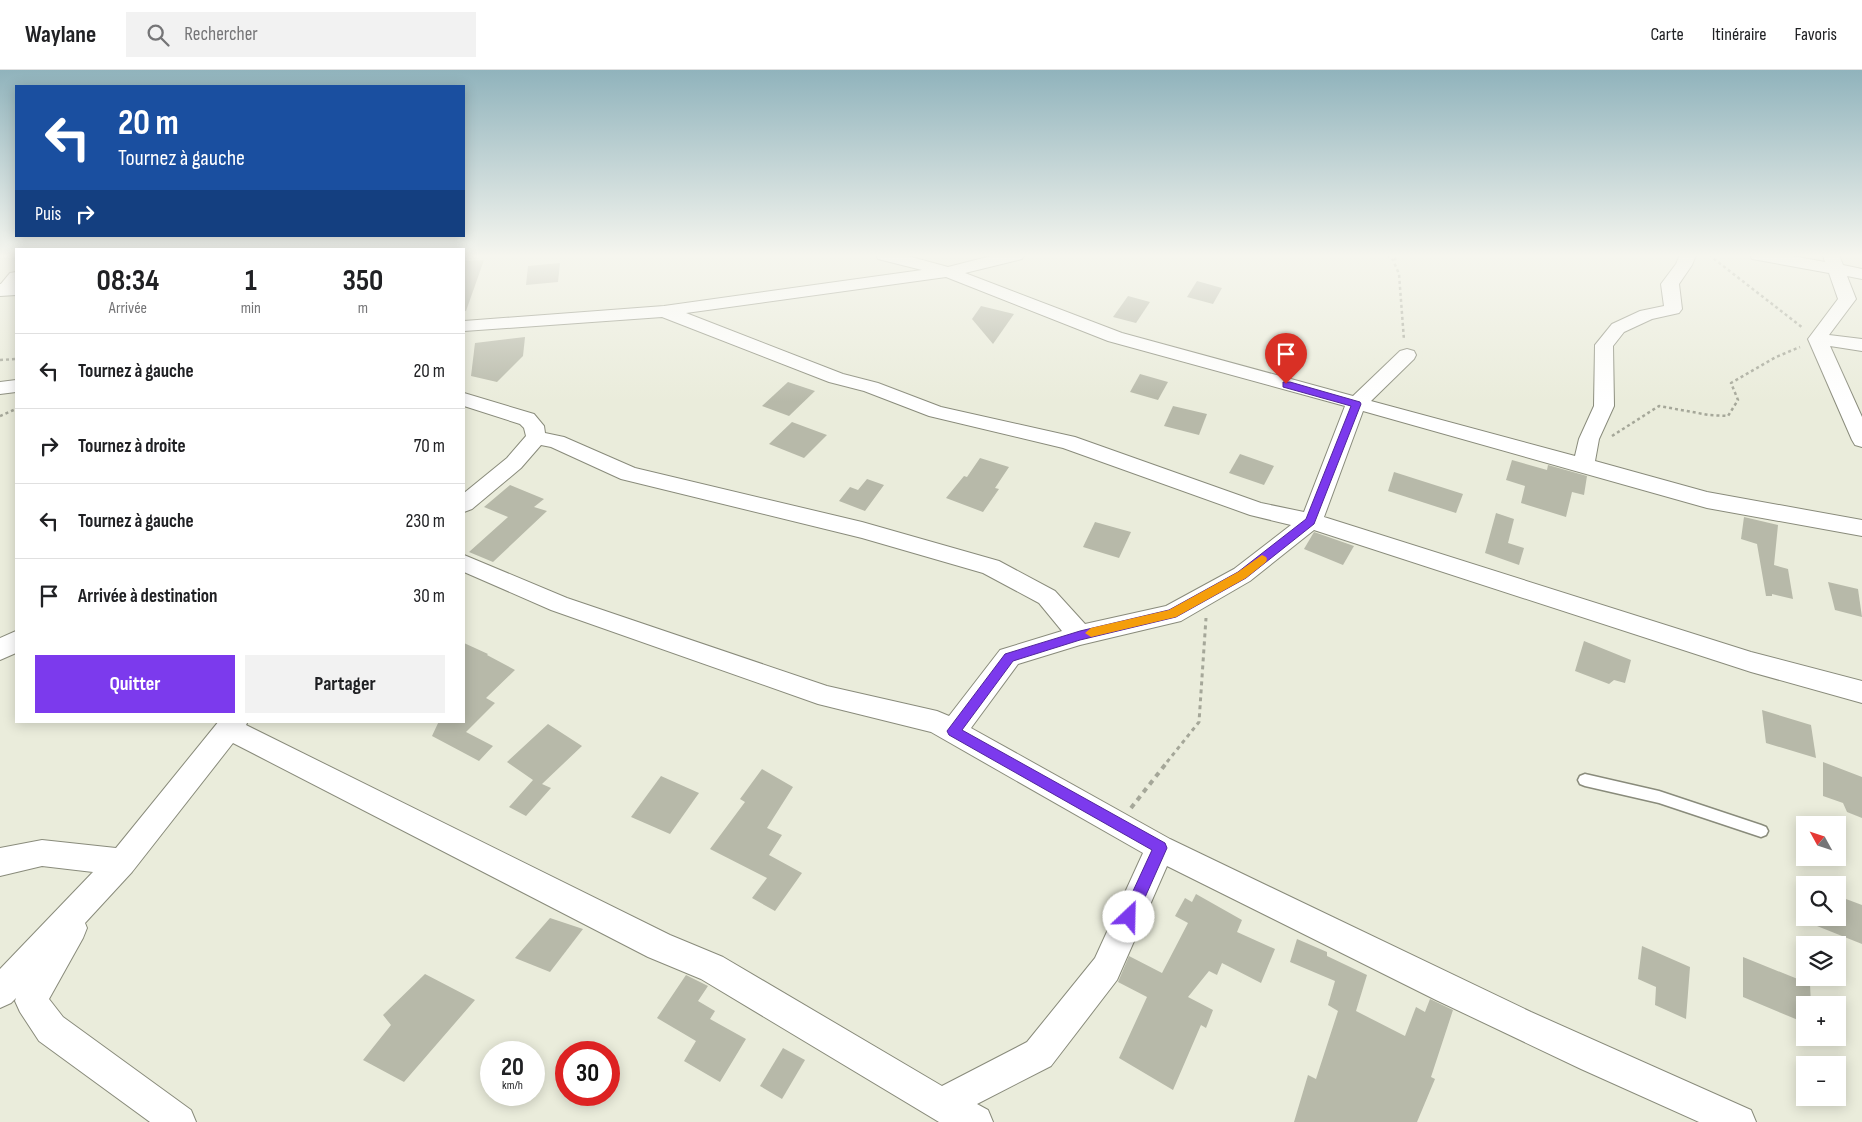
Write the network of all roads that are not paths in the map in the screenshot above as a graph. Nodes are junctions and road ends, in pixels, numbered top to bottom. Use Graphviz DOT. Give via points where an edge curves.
graph roads {
  1 [pos="714,304"];
  2 [pos="1030,304"];
  3 [pos="1672,304"];
  4 [pos="1843,304"];
  5 [pos="664,311"];
  6 [pos="465,326"];
  7 [pos="1817,339"];
  8 [pos="1862,345"];
  9 [pos="1407,355"];
  10 [pos="15,386"];
  11 [pos="0,388"];
  12 [pos="465,399"];
  13 [pos="1356,404"];
  14 [pos="1859,429"];
  15 [pos="536,437"];
  16 [pos="1584,464"];
  17 [pos="465,503"];
  18 [pos="1311,521"];
  19 [pos="1862,528"];
  20 [pos="465,563"];
  21 [pos="1080,635"];
  22 [pos="15,642"];
  23 [pos="0,650"];
  24 [pos="1862,692"];
  25 [pos="232,725"];
  26 [pos="953,731"];
  27 [pos="1585,780"];
  28 [pos="1760,831"];
  29 [pos="1160,848"];
  30 [pos="0,862"];
  31 [pos="122,862"];
  32 [pos="92,893"];
  33 [pos="0,992"];
  34 [pos="963,1117"];
  35 [pos="179,1122"];
  36 [pos="1739,1122"];
  1 -- 5 [label="street"];
  2 -- 13 [label="street" via="1115,337"];
  3 -- 16 [label="street" via="1673,309 1646,315 1618,328 1604,345 1604,406 1589,439"];
  4 -- 7 [label="street"];
  5 -- 6 [label="street"];
  5 -- 18 [label="street" via="836,378 871,387 936,412 1068,442 1258,510"];
  7 -- 8 [label="street"];
  7 -- 14 [label="street"];
  9 -- 13 [label="street"];
  10 -- 11 [label="street"];
  12 -- 15 [label="street" via="527,419 534,426"];
  13 -- 16 [label="street"];
  13 -- 18 [label="street"];
  15 -- 17 [label="street" via="514,463"];
  15 -- 21 [label="street" via="558,442 628,474 862,530 991,566 1047,597"];
  16 -- 19 [label="street" via="1707,500"];
  18 -- 21 [label="street" via="1242,575 1172,614"];
  18 -- 24 [label="street" via="1752,662"];
  20 -- 26 [label="street" via="559,604 792,685 827,697 937,722"];
  21 -- 26 [label="street" via="1009,657"];
  22 -- 23 [label="street"];
  25 -- 31 [label="street"];
  25 -- 34 [label="street" via="659,946 712,968"];
  26 -- 29 [label="street"];
  27 -- 28 [label="lane" via="1659,797"];
  29 -- 34 [label="street" via="1106,969 1039,1054 994,1077"];
  29 -- 36 [label="street" via="1458,995"];
  30 -- 31 [label="street" via="42,853"];
  31 -- 32 [label="street"];
  32 -- 33 [label="street"];
  32 -- 35 [label="street" via="32,1001 51,1029"];
}
